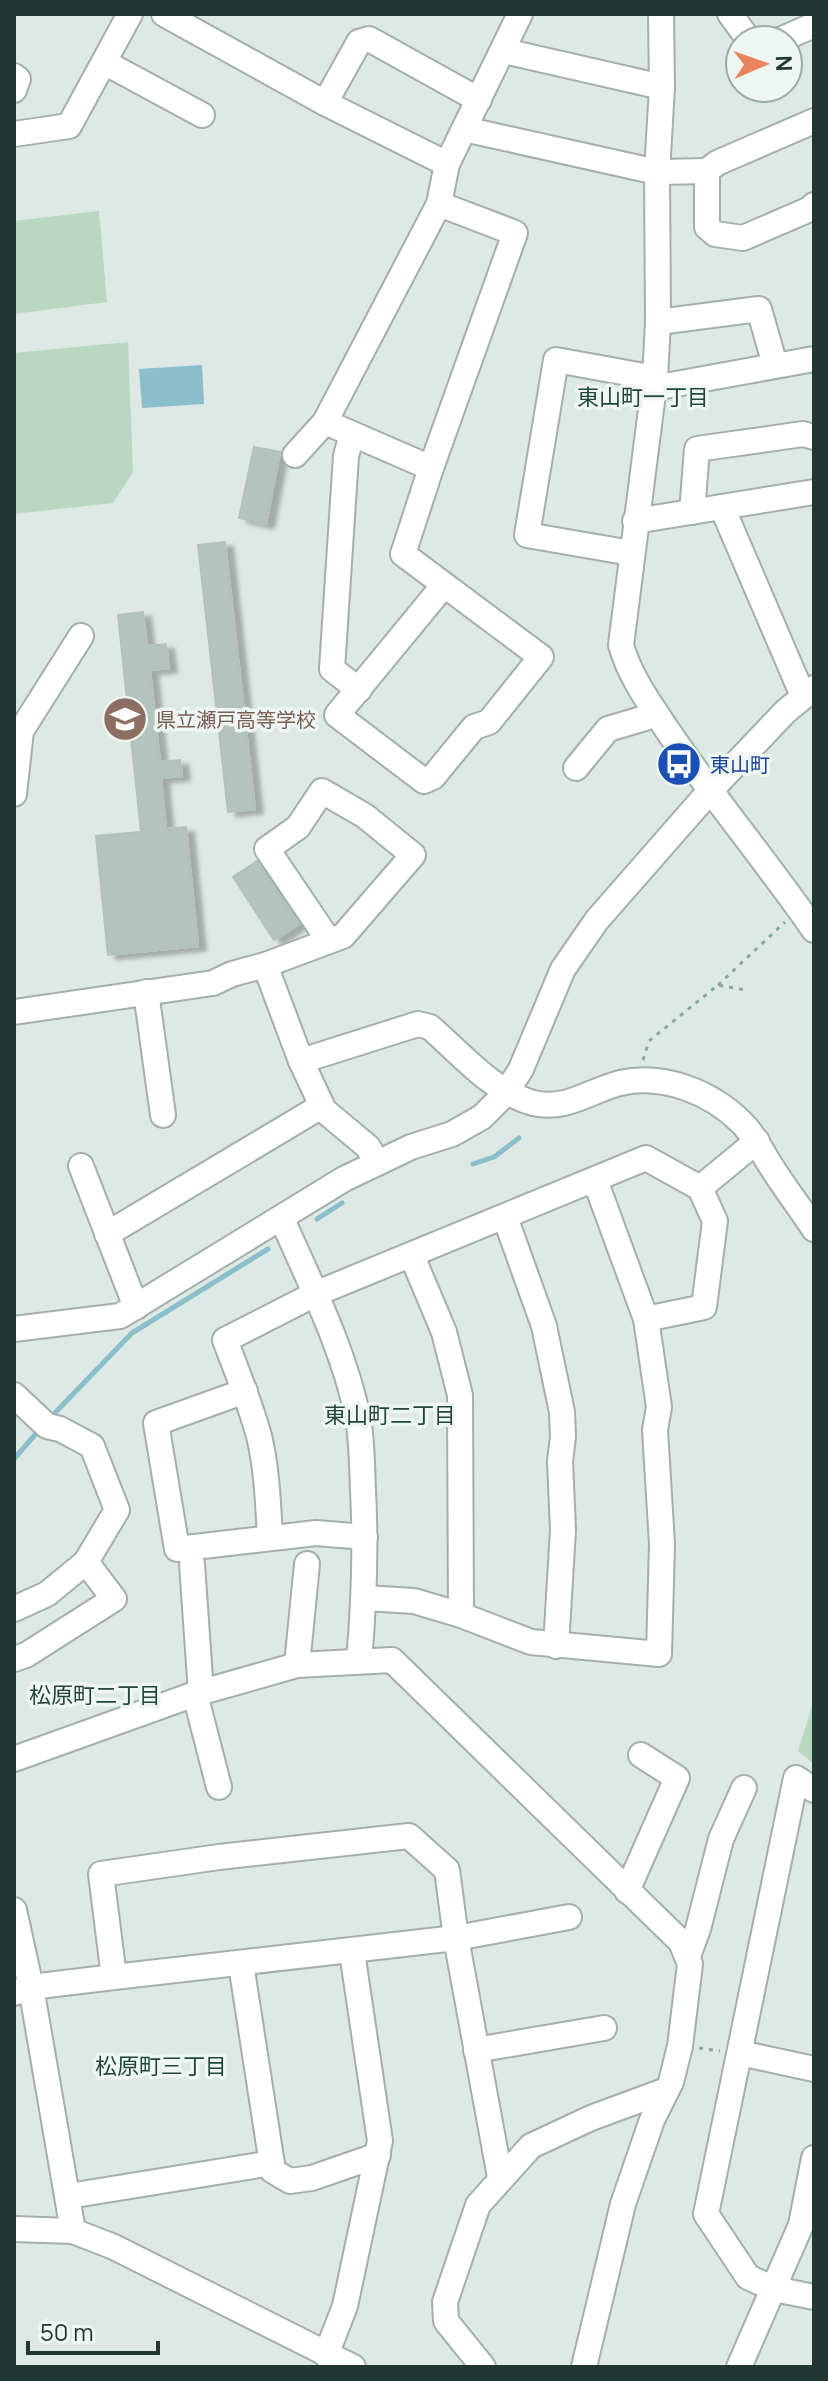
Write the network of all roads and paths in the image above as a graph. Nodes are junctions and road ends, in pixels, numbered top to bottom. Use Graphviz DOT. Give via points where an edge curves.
graph roads {
  1 [pos="130,14"];
  2 [pos="164,14"];
  3 [pos="520,14"];
  4 [pos="661,14"];
  5 [pos="504,51"];
  6 [pos="104,62"];
  7 [pos="14,76"];
  8 [pos="662,87"];
  9 [pos="14,90"];
  10 [pos="479,100"];
  11 [pos="325,103"];
  12 [pos="202,115"];
  13 [pos="814,121"];
  14 [pos="464,129"];
  15 [pos="14,134"];
  16 [pos="447,164"];
  17 [pos="707,171"];
  18 [pos="657,172"];
  19 [pos="439,204"];
  20 [pos="813,209"];
  21 [pos="658,322"];
  22 [pos="814,359"];
  23 [pos="775,365"];
  24 [pos="654,383"];
  25 [pos="325,422"];
  26 [pos="352,434"];
  27 [pos="814,437"];
  28 [pos="295,455"];
  29 [pos="431,468"];
  30 [pos="814,492"];
  31 [pos="722,507"];
  32 [pos="692,512"];
  33 [pos="635,521"];
  34 [pos="631,553"];
  35 [pos="444,585"];
  36 [pos="81,636"];
  37 [pos="359,690"];
  38 [pos="809,692"];
  39 [pos="654,710"];
  40 [pos="576,768"];
  41 [pos="709,792"];
  42 [pos="14,794"];
  43 [pos="799,909"];
  44 [pos="814,930"];
  45 [pos="329,941"];
  46 [pos="265,965"];
  47 [pos="718,985"];
  48 [pos="745,990"];
  49 [pos="146,992"];
  50 [pos="14,1012"];
  51 [pos="301,1061"];
  52 [pos="636,1079"];
  53 [pos="506,1093"];
  54 [pos="320,1107"];
  55 [pos="163,1115"];
  56 [pos="757,1141"];
  57 [pos="377,1163"];
  58 [pos="81,1166"];
  59 [pos="595,1180"];
  60 [pos="700,1188"];
  61 [pos="505,1217"];
  62 [pos="282,1219"];
  63 [pos="814,1229"];
  64 [pos="107,1234"];
  65 [pos="412,1256"];
  66 [pos="315,1294"];
  67 [pos="136,1307"];
  68 [pos="646,1319"];
  69 [pos="14,1329"];
  70 [pos="245,1391"];
  71 [pos="14,1395"];
  72 [pos="270,1537"];
  73 [pos="365,1537"];
  74 [pos="86,1562"];
  75 [pos="192,1564"];
  76 [pos="307,1564"];
  77 [pos="365,1598"];
  78 [pos="14,1609"];
  79 [pos="461,1615"];
  80 [pos="556,1646"];
  81 [pos="14,1659"];
  82 [pos="359,1661"];
  83 [pos="297,1665"];
  84 [pos="198,1694"];
  85 [pos="641,1755"];
  86 [pos="14,1759"];
  87 [pos="219,1787"];
  88 [pos="744,1788"];
  89 [pos="814,1790"];
  90 [pos="627,1891"];
  91 [pos="14,1910"];
  92 [pos="569,1917"];
  93 [pos="456,1938"];
  94 [pos="352,1952"];
  95 [pos="688,1956"];
  96 [pos="241,1964"];
  97 [pos="114,1977"];
  98 [pos="22,1990"];
  99 [pos="604,2028"];
  100 [pos="680,2046"];
  101 [pos="476,2050"];
  102 [pos="740,2053"];
  103 [pos="814,2069"];
  104 [pos="664,2091"];
  105 [pos="378,2155"];
  106 [pos="814,2158"];
  107 [pos="272,2163"];
  108 [pos="500,2177"];
  109 [pos="69,2196"];
  110 [pos="14,2229"];
  111 [pos="73,2231"];
  112 [pos="774,2289"];
  113 [pos="814,2297"];
  114 [pos="326,2355"];
  115 [pos="353,2367"];
  116 [pos="483,2367"];
  117 [pos="584,2367"];
  118 [pos="739,2367"];
  1 -- 6 [label="street"];
  2 -- 11 [label="street"];
  3 -- 5 [label="street"];
  4 -- 8 [label="street"];
  5 -- 8 [label="street"];
  5 -- 10 [label="street"];
  6 -- 12 [label="street"];
  6 -- 15 [label="street" via="69,126"];
  7 -- 9 [label="street"];
  8 -- 18 [label="street"];
  10 -- 11 [label="street" via="369,39 359,42"];
  10 -- 14 [label="street"];
  11 -- 16 [label="street"];
  13 -- 17 [label="street"];
  14 -- 16 [label="street"];
  14 -- 18 [label="street"];
  16 -- 19 [label="street"];
  17 -- 18 [label="street"];
  17 -- 20 [label="street" via="707,227 715,234 743,238"];
  18 -- 21 [label="street"];
  19 -- 25 [label="street"];
  19 -- 29 [label="street" via="515,233"];
  21 -- 23 [label="street" via="759,309"];
  21 -- 24 [label="street"];
  22 -- 23 [label="street"];
  23 -- 24 [label="street"];
  24 -- 33 [label="street"];
  24 -- 34 [label="street" via="556,360 527,535"];
  25 -- 26 [label="street"];
  25 -- 28 [label="street"];
  26 -- 29 [label="street"];
  26 -- 37 [label="street" via="346,456 332,669"];
  27 -- 32 [label="street" via="803,434 697,449"];
  29 -- 35 [label="street" via="403,554"];
  30 -- 31 [label="street"];
  31 -- 32 [label="street"];
  31 -- 38 [label="street"];
  32 -- 33 [label="street"];
  33 -- 34 [label="street"];
  34 -- 39 [label="street" via="621,645"];
  35 -- 37 [label="street"];
  35 -- 37 [label="street" via="541,657 489,722 474,727 424,781 337,715"];
  36 -- 42 [label="street" via="21,731"];
  38 -- 41 [label="street"];
  39 -- 40 [label="street" via="608,729"];
  39 -- 41 [label="street"];
  41 -- 43 [label="street"];
  41 -- 53 [label="street" via="597,920 563,969"];
  43 -- 44 [label="street"];
  43 -- 47 [label="path"];
  45 -- 45 [label="street" via="267,849 298,827 322,791 365,816 413,855 343,936"];
  45 -- 46 [label="street"];
  46 -- 49 [label="street" via="213,983"];
  46 -- 51 [label="street"];
  47 -- 48 [label="path"];
  47 -- 52 [label="path" via="649,1041"];
  49 -- 50 [label="street"];
  49 -- 55 [label="street"];
  51 -- 53 [label="street" via="426,1025"];
  51 -- 54 [label="street"];
  52 -- 53 [label="street" via="563,1105 532,1103"];
  52 -- 56 [label="street" via="693,1090 741,1122"];
  53 -- 57 [label="street" via="482,1117 452,1134"];
  54 -- 57 [label="street" via="368,1147"];
  54 -- 64 [label="street"];
  56 -- 60 [label="street"];
  56 -- 63 [label="street"];
  57 -- 62 [label="street"];
  58 -- 64 [label="street"];
  59 -- 60 [label="street" via="646,1158"];
  59 -- 61 [label="street"];
  59 -- 68 [label="street"];
  60 -- 68 [label="street" via="715,1221 704,1307"];
  61 -- 65 [label="street"];
  61 -- 80 [label="street" via="544,1326 562,1412 563,1530"];
  62 -- 66 [label="street"];
  62 -- 67 [label="street"];
  64 -- 67 [label="street"];
  65 -- 66 [label="street"];
  65 -- 79 [label="street" via="444,1332 460,1395"];
  66 -- 70 [label="street" via="225,1340"];
  66 -- 73 [label="street" via="358,1419"];
  67 -- 69 [label="street" via="120,1316"];
  68 -- 80 [label="street" via="659,1407 659,1654"];
  70 -- 72 [label="street" via="260,1438"];
  70 -- 72 [label="street" via="156,1423 177,1549"];
  71 -- 74 [label="street" via="42,1422 92,1446 117,1510"];
  72 -- 73 [label="street"];
  73 -- 77 [label="street"];
  74 -- 78 [label="street" via="47,1594"];
  74 -- 81 [label="street" via="114,1599"];
  75 -- 84 [label="street"];
  76 -- 83 [label="street"];
  77 -- 79 [label="street" via="414,1601"];
  77 -- 82 [label="street"];
  79 -- 80 [label="street"];
  82 -- 83 [label="street"];
  82 -- 90 [label="street" via="392,1660"];
  83 -- 84 [label="street"];
  84 -- 86 [label="street"];
  84 -- 87 [label="street"];
  85 -- 90 [label="street" via="677,1778"];
  88 -- 95 [label="street" via="721,1839"];
  89 -- 102 [label="street" via="796,1778"];
  90 -- 95 [label="street" via="681,1942"];
  91 -- 98 [label="street"];
  92 -- 93 [label="street"];
  93 -- 94 [label="street"];
  93 -- 97 [label="street" via="447,1870 409,1836 346,1843 101,1874"];
  93 -- 101 [label="street"];
  94 -- 96 [label="street"];
  94 -- 105 [label="street"];
  95 -- 100 [label="street"];
  96 -- 97 [label="street"];
  96 -- 107 [label="street"];
  97 -- 98 [label="street"];
  98 -- 109 [label="street"];
  99 -- 101 [label="street"];
  100 -- 102 [label="path"];
  100 -- 104 [label="street"];
  101 -- 108 [label="street"];
  102 -- 103 [label="street"];
  102 -- 112 [label="street" via="706,2214 748,2277"];
  104 -- 108 [label="street" via="531,2146"];
  104 -- 117 [label="street" via="623,2204"];
  105 -- 107 [label="street" via="290,2181 273,2171"];
  105 -- 114 [label="street" via="345,2306"];
  106 -- 112 [label="street" via="801,2225"];
  107 -- 109 [label="street"];
  108 -- 116 [label="street" via="478,2205 445,2302 446,2321"];
  109 -- 111 [label="street"];
  110 -- 111 [label="street"];
  111 -- 114 [label="street"];
  112 -- 113 [label="street"];
  112 -- 118 [label="street"];
  114 -- 115 [label="street"];
}
